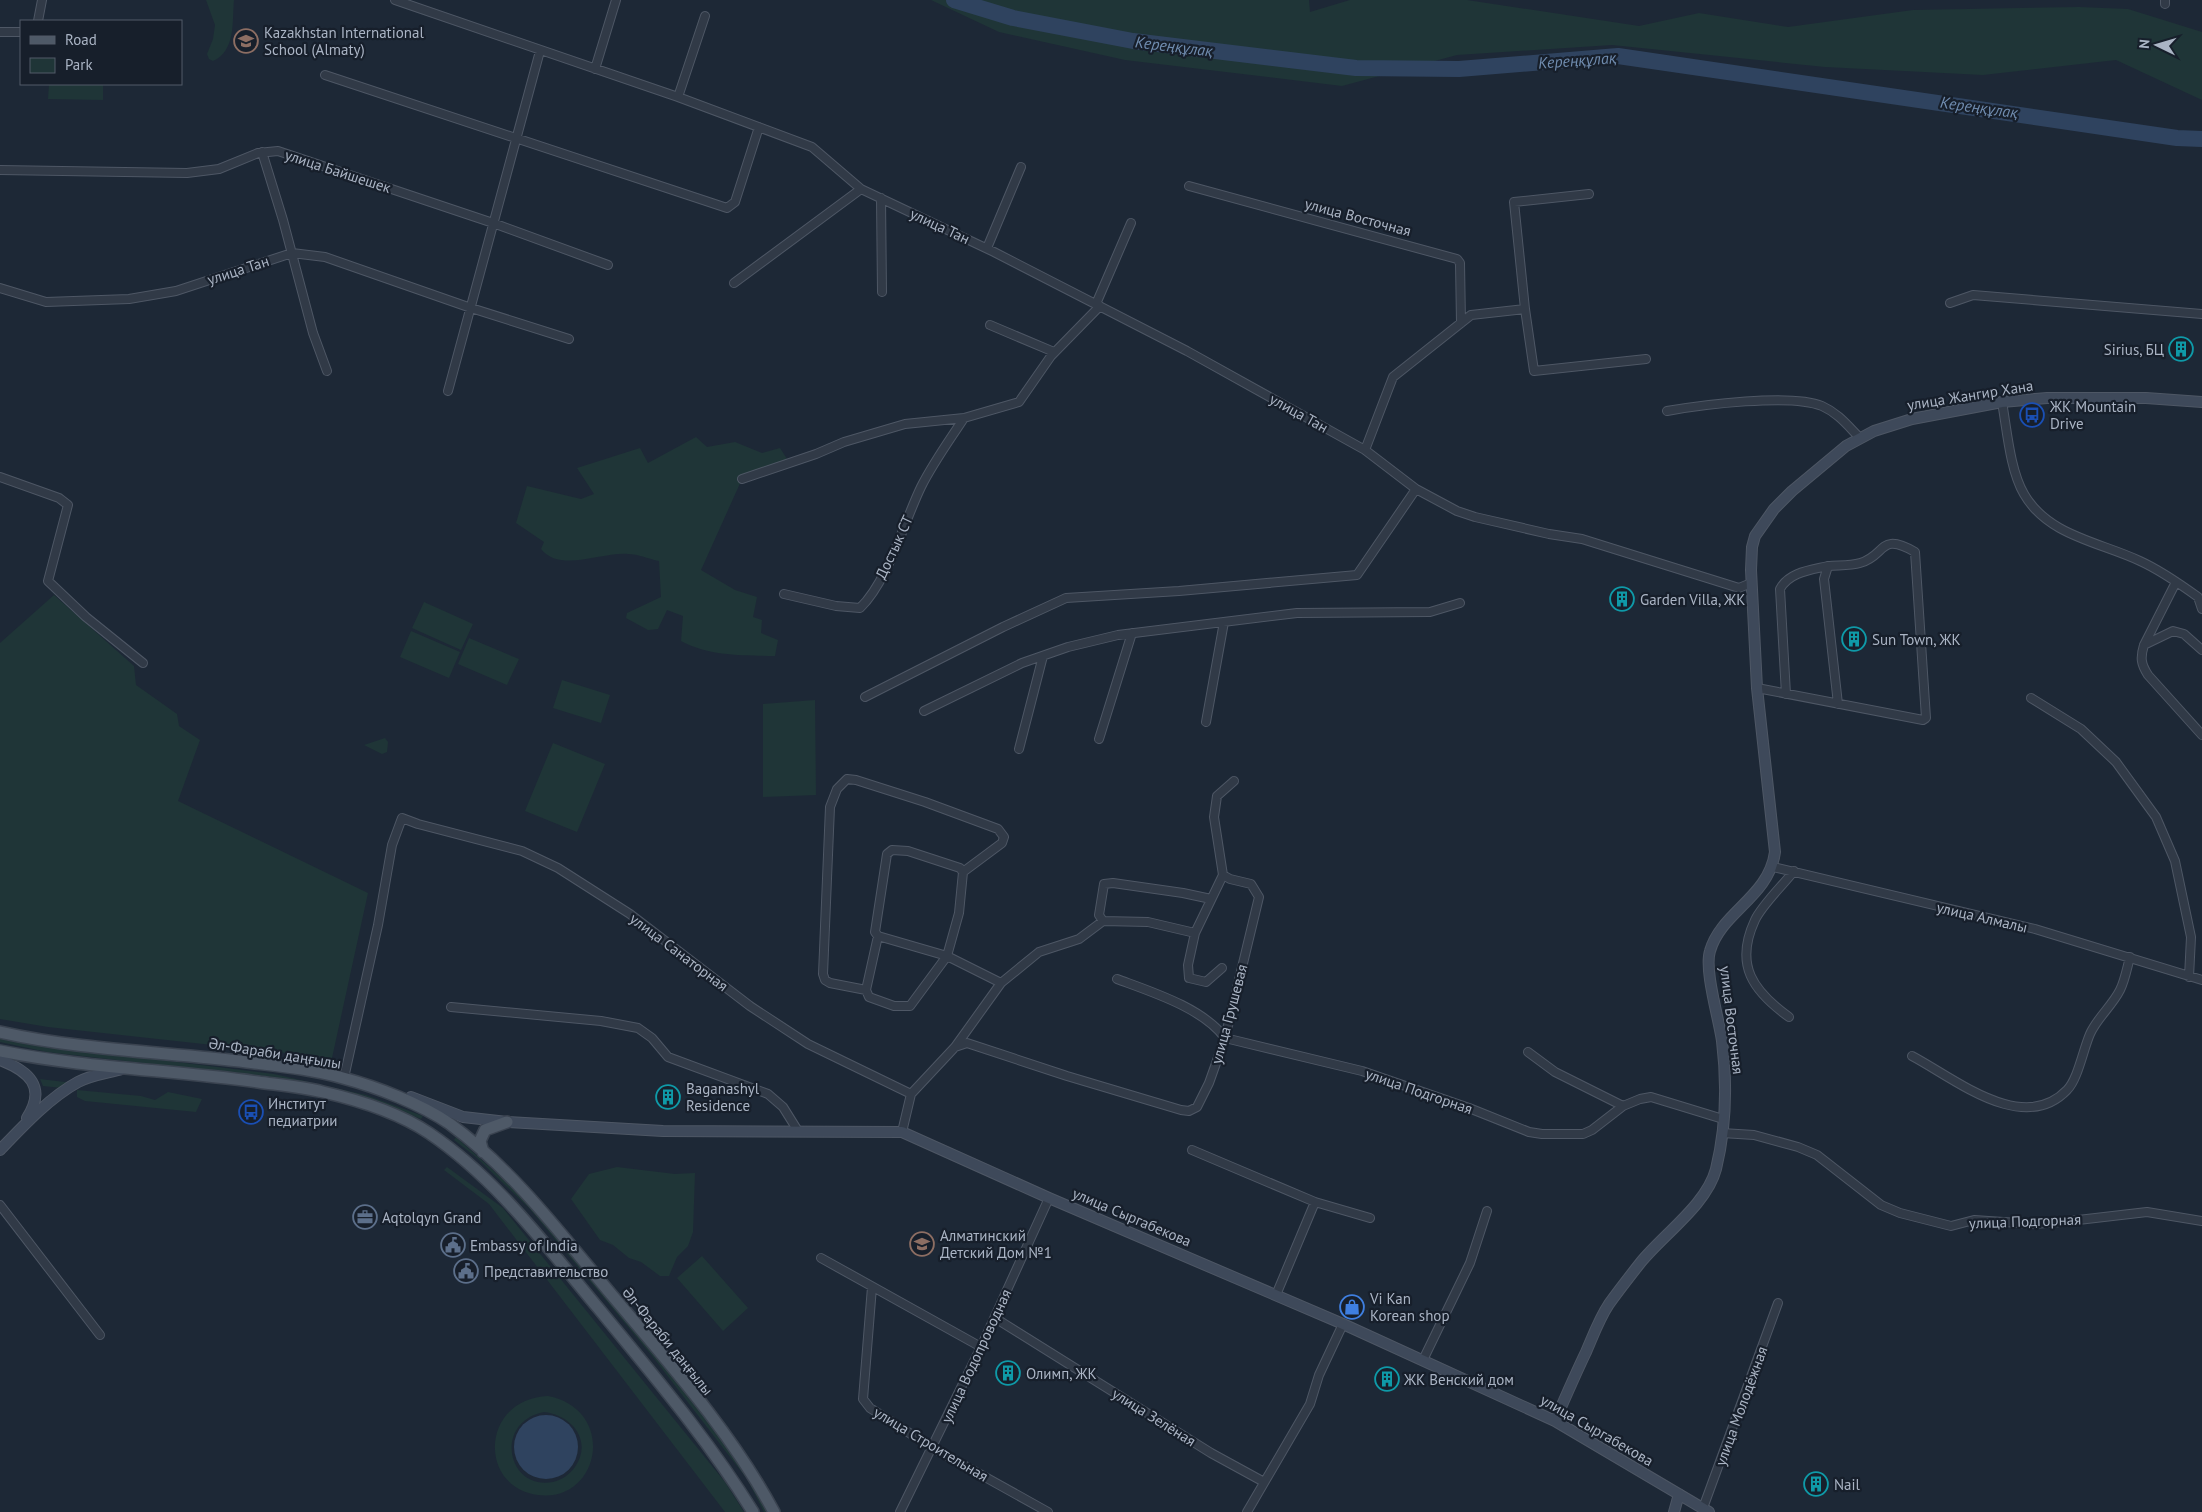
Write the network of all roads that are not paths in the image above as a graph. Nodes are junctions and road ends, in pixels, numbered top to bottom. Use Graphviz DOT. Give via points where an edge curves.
graph roads {
  1 [pos="42,0"];
  2 [pos="395,0"];
  3 [pos="616,0"];
  4 [pos="705,16"];
  5 [pos="38,20"];
  6 [pos="0,32"];
  7 [pos="20,32"];
  8 [pos="540,51"];
  9 [pos="595,69"];
  10 [pos="325,76"];
  11 [pos="678,97"];
  12 [pos="758,127"];
  13 [pos="516,137"];
  14 [pos="262,152"];
  15 [pos="1021,167"];
  16 [pos="0,170"];
  17 [pos="1189,186"];
  18 [pos="861,188"];
  19 [pos="1589,194"];
  20 [pos="881,198"];
  21 [pos="493,222"];
  22 [pos="1131,223"];
  23 [pos="987,248"];
  24 [pos="292,253"];
  25 [pos="608,264"];
  26 [pos="734,283"];
  27 [pos="0,288"];
  28 [pos="882,292"];
  29 [pos="1950,303"];
  30 [pos="1098,305"];
  31 [pos="471,308"];
  32 [pos="1525,308"];
  33 [pos="2202,314"];
  34 [pos="1461,323"];
  35 [pos="990,325"];
  36 [pos="568,339"];
  37 [pos="1054,352"];
  38 [pos="1646,359"];
  39 [pos="327,371"];
  40 [pos="448,392"];
  41 [pos="2002,402"];
  42 [pos="2202,402"];
  43 [pos="1667,411"];
  44 [pos="964,418"];
  45 [pos="1860,438"];
  46 [pos="1365,450"];
  47 [pos="0,477"];
  48 [pos="742,479"];
  49 [pos="1416,489"];
  50 [pos="1755,536"];
  51 [pos="1828,566"];
  52 [pos="2176,582"];
  53 [pos="1751,583"];
  54 [pos="784,594"];
  55 [pos="1460,603"];
  56 [pos="2202,609"];
  57 [pos="1224,622"];
  58 [pos="1132,633"];
  59 [pos="2144,646"];
  60 [pos="2202,650"];
  61 [pos="1043,656"];
  62 [pos="143,663"];
  63 [pos="1757,688"];
  64 [pos="1786,694"];
  65 [pos="865,698"];
  66 [pos="2031,698"];
  67 [pos="1838,704"];
  68 [pos="924,712"];
  69 [pos="1206,722"];
  70 [pos="2202,735"];
  71 [pos="1099,739"];
  72 [pos="1019,749"];
  73 [pos="1234,781"];
  74 [pos="1773,867"];
  75 [pos="1794,871"];
  76 [pos="963,872"];
  77 [pos="1224,874"];
  78 [pos="1210,900"];
  79 [pos="1103,921"];
  80 [pos="1195,933"];
  81 [pos="878,936"];
  82 [pos="947,956"];
  83 [pos="2130,957"];
  84 [pos="1222,968"];
  85 [pos="2188,977"];
  86 [pos="1117,979"];
  87 [pos="2202,980"];
  88 [pos="1002,983"];
  89 [pos="866,990"];
  90 [pos="451,1007"];
  91 [pos="1789,1018"];
  92 [pos="0,1032"];
  93 [pos="1225,1038"];
  94 [pos="955,1047"];
  95 [pos="0,1051"];
  96 [pos="1528,1052"];
  97 [pos="1912,1056"];
  98 [pos="0,1060"];
  99 [pos="126,1068"];
  100 [pos="344,1078"];
  101 [pos="911,1094"];
  102 [pos="1623,1106"];
  103 [pos="1723,1120"];
  104 [pos="507,1122"];
  105 [pos="20,1129"];
  106 [pos="798,1131"];
  107 [pos="902,1132"];
  108 [pos="1722,1133"];
  109 [pos="0,1150"];
  110 [pos="1192,1150"];
  111 [pos="483,1152"];
  112 [pos="1049,1198"];
  113 [pos="1315,1202"];
  114 [pos="0,1205"];
  115 [pos="1487,1211"];
  116 [pos="1370,1218"];
  117 [pos="2202,1222"];
  118 [pos="821,1258"];
  119 [pos="872,1287"];
  120 [pos="1276,1295"];
  121 [pos="1778,1303"];
  122 [pos="994,1318"];
  123 [pos="1343,1324"];
  124 [pos="100,1335"];
  125 [pos="981,1347"];
  126 [pos="1423,1360"];
  127 [pos="1555,1421"];
  128 [pos="933,1448"];
  129 [pos="1264,1482"];
  130 [pos="1678,1494"];
  131 [pos="1706,1510"];
  132 [pos="753,1512"];
  133 [pos="774,1512"];
  134 [pos="900,1512"];
  135 [pos="1048,1512"];
  136 [pos="1246,1512"];
  137 [pos="1674,1512"];
  1 -- 5 [label="street"];
  2 -- 8 [label="street, улица Тан"];
  3 -- 9 [label="street"];
  4 -- 11 [label="street"];
  6 -- 7 [label="street"];
  8 -- 9 [label="street, улица Тан"];
  8 -- 13 [label="street"];
  9 -- 11 [label="street, улица Тан"];
  10 -- 13 [label="street"];
  11 -- 12 [label="street, улица Тан"];
  12 -- 13 [label="street" via="735,202 727,208"];
  12 -- 18 [label="street, улица Тан" via="812,147"];
  13 -- 21 [label="street"];
  14 -- 16 [label="street, улица Байшешек" via="218,169 187,173"];
  14 -- 21 [label="street, улица Байшешек" via="278,151"];
  14 -- 24 [label="street"];
  15 -- 23 [label="street"];
  17 -- 34 [label="street, улица Восточная" via="1457,259 1460,263"];
  18 -- 20 [label="street, улица Тан"];
  18 -- 26 [label="street"];
  19 -- 32 [label="street" via="1514,202"];
  20 -- 23 [label="street, улица Тан"];
  20 -- 28 [label="street"];
  21 -- 25 [label="street, улица Байшешек"];
  21 -- 31 [label="street"];
  22 -- 30 [label="street"];
  23 -- 30 [label="street, улица Тан"];
  24 -- 27 [label="street, улица Тан" via="176,291 129,299 46,302"];
  24 -- 31 [label="street, улица Тан" via="325,257"];
  24 -- 39 [label="street" via="312,333"];
  29 -- 33 [label="street" via="1973,295"];
  30 -- 37 [label="street"];
  30 -- 46 [label="street, улица Тан"];
  31 -- 36 [label="street, улица Тан"];
  31 -- 40 [label="street"];
  32 -- 34 [label="street" via="1471,315"];
  32 -- 38 [label="street" via="1534,371"];
  34 -- 46 [label="street" via="1393,377"];
  35 -- 37 [label="street"];
  37 -- 44 [label="street" via="1019,402"];
  41 -- 42 [label="street, улица Жангир Хана" via="2094,397"];
  41 -- 45 [label="street, улица Жангир Хана" via="1912,419"];
  41 -- 52 [label="street" via="2016,477 2039,515 2068,533 2141,561"];
  43 -- 45 [label="street" via="1742,402 1804,402 1829,409"];
  44 -- 48 [label="street" via="905,424"];
  44 -- 54 [label="street, Достык СТ" via="921,488 870,599 860,608"];
  45 -- 50 [label="street, улица Жангир Хана" via="1792,491"];
  46 -- 49 [label="street, улица Тан"];
  47 -- 62 [label="street" via="59,498 68,505 48,581"];
  49 -- 53 [label="street, улица Тан" via="1475,518 1582,539 1739,588"];
  49 -- 65 [label="street" via="1357,575 1066,598"];
  50 -- 53 [label="street, улица Восточная"];
  51 -- 64 [label="street" via="1798,573 1784,580 1780,588"];
  51 -- 67 [label="street" via="1824,579"];
  51 -- 67 [label="street" via="1860,563 1871,558 1881,547 1894,544 1915,552 1927,715 1923,720"];
  52 -- 56 [label="street" via="2198,597"];
  52 -- 59 [label="street"];
  53 -- 63 [label="street, улица Восточная"];
  55 -- 57 [label="street" via="1430,612 1297,613"];
  57 -- 58 [label="street"];
  57 -- 69 [label="street"];
  58 -- 61 [label="street"];
  58 -- 71 [label="street"];
  59 -- 60 [label="street" via="2173,632 2184,634"];
  59 -- 70 [label="street" via="2142,665 2148,675"];
  61 -- 68 [label="street" via="1022,663"];
  61 -- 72 [label="street"];
  63 -- 64 [label="street"];
  63 -- 74 [label="street, улица Восточная" via="1774,836"];
  64 -- 67 [label="street"];
  66 -- 85 [label="street" via="2081,729 2116,762 2156,817 2175,861 2191,937"];
  73 -- 77 [label="street" via="1217,796 1214,817"];
  74 -- 75 [label="street, улица Алмалы"];
  74 -- 103 [label="street, улица Восточная" via="1760,888 1722,928 1709,954 1711,987 1722,1043 1725,1080"];
  75 -- 83 [label="street, улица Алмалы" via="2035,929"];
  75 -- 91 [label="street" via="1756,919 1745,953 1750,977 1768,1002"];
  76 -- 81 [label="street" via="960,868 908,851 892,850 887,854 875,932"];
  76 -- 82 [label="street" via="959,913"];
  76 -- 89 [label="street" via="1002,843 1004,837 998,829 856,780 847,779 837,789 830,807 823,974 830,983"];
  77 -- 78 [label="street"];
  77 -- 93 [label="street, улица Грушевая" via="1230,879 1251,884 1259,897"];
  78 -- 79 [label="street" via="1157,889 1104,884 1099,915"];
  78 -- 80 [label="street"];
  79 -- 80 [label="street" via="1148,922"];
  79 -- 88 [label="street" via="1080,939 1039,952"];
  80 -- 84 [label="street" via="1188,965 1189,978 1206,982"];
  81 -- 82 [label="street"];
  81 -- 89 [label="street"];
  82 -- 88 [label="street"];
  82 -- 89 [label="street" via="910,1006 894,1006 870,997"];
  83 -- 85 [label="street, улица Алмалы"];
  83 -- 97 [label="street" via="2120,990 2090,1034 2068,1089 2044,1106 2010,1106 1979,1094"];
  85 -- 87 [label="street, улица Алмалы"];
  86 -- 93 [label="street, улица Подгорная" via="1199,1015"];
  88 -- 94 [label="street"];
  90 -- 106 [label="street" via="600,1021 638,1028 652,1038 668,1058 768,1094 783,1107"];
  92 -- 100 [label="main road, Әл-Фараби даңғылы" via="70,1044 280,1066"];
  93 -- 94 [label="street, улица Грушевая" via="1209,1083 1197,1107 1190,1111 967,1043"];
  93 -- 102 [label="street, улица Подгорная" via="1362,1072 1529,1132 1583,1134"];
  94 -- 101 [label="street"];
  95 -- 99 [label="main road, Әл-Фараби даңғылы"];
  96 -- 102 [label="street" via="1555,1072"];
  98 -- 105 [label="street" via="23,1071 34,1086 34,1107"];
  99 -- 105 [label="street" via="80,1081 66,1089"];
  99 -- 132 [label="main road, Әл-Фараби даңғылы" via="199,1074 323,1092 404,1120 427,1132 488,1182 543,1242 672,1397 722,1462"];
  100 -- 101 [label="street, улица Санаторная" via="392,846 402,818 522,851 558,868 630,914 750,1006 808,1044"];
  100 -- 104 [label="street, улица Сыргабекова" via="398,1091 463,1117"];
  100 -- 111 [label="main road, Әл-Фараби даңғылы" via="431,1112"];
  101 -- 107 [label="street"];
  102 -- 103 [label="street, улица Подгорная" via="1651,1097"];
  103 -- 108 [label="street, улица Восточная"];
  104 -- 106 [label="street, улица Сыргабекова" via="663,1131"];
  104 -- 111 [label="main road" via="485,1130 480,1141"];
  105 -- 109 [label="street"];
  106 -- 107 [label="street, улица Сыргабекова"];
  107 -- 112 [label="street, улица Сыргабекова"];
  108 -- 117 [label="street, улица Подгорная" via="1754,1135 1798,1147 1817,1155 1881,1205 1900,1214 1951,1226 1974,1220 2033,1224 2147,1212"];
  108 -- 127 [label="street, улица Восточная" via="1716,1168 1707,1190 1641,1262 1602,1314"];
  110 -- 113 [label="street"];
  111 -- 133 [label="main road, Әл-Фараби даңғылы" via="541,1211 685,1384 736,1450"];
  112 -- 120 [label="street, улица Сыргабекова"];
  112 -- 122 [label="street, улица Водопроводная"];
  113 -- 116 [label="street"];
  113 -- 120 [label="street"];
  114 -- 124 [label="street"];
  115 -- 126 [label="street" via="1470,1263"];
  118 -- 119 [label="street"];
  119 -- 125 [label="street"];
  119 -- 128 [label="street, улица Строительная" via="863,1399 870,1408"];
  120 -- 123 [label="street, улица Сыргабекова"];
  121 -- 131 [label="street, улица Молодёжная"];
  122 -- 125 [label="street, улица Водопроводная"];
  122 -- 129 [label="street, улица Зелёная" via="1211,1453"];
  123 -- 126 [label="street, улица Сыргабекова"];
  123 -- 129 [label="street" via="1319,1375 1310,1404"];
  125 -- 128 [label="street, улица Водопроводная"];
  126 -- 127 [label="street, улица Сыргабекова"];
  127 -- 130 [label="street, улица Сыргабекова"];
  128 -- 134 [label="street, улица Водопроводная"];
  128 -- 135 [label="street, улица Строительная"];
  129 -- 136 [label="street"];
  130 -- 131 [label="street, улица Сыргабекова"];
  130 -- 137 [label="street"];
}
